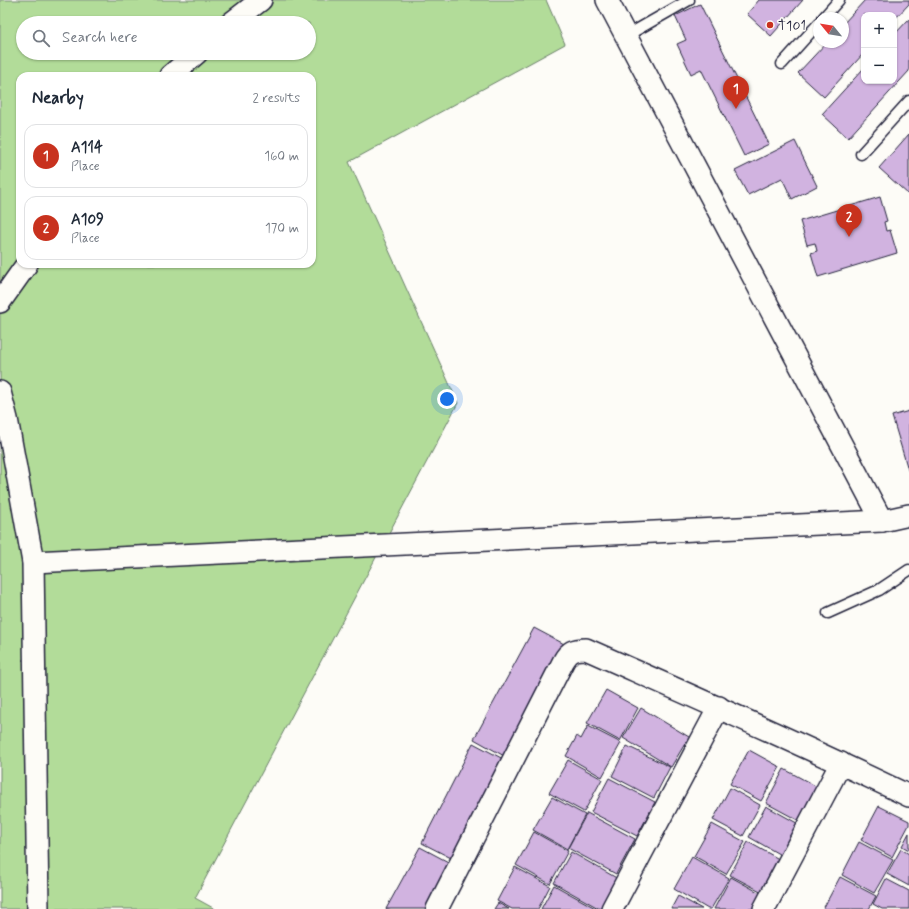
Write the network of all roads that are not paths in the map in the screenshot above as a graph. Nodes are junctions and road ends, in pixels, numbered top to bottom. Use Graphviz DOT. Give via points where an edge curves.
graph roads {
  1 [pos="261,0"];
  2 [pos="606,0"];
  3 [pos="690,0"];
  4 [pos="839,0"];
  5 [pos="828,12"];
  6 [pos="240,16"];
  7 [pos="813,30"];
  8 [pos="626,36"];
  9 [pos="189,60"];
  10 [pos="782,64"];
  11 [pos="175,72"];
  12 [pos="909,101"];
  13 [pos="861,154"];
  14 [pos="23,268"];
  15 [pos="0,302"];
  16 [pos="0,392"];
  17 [pos="909,515"];
  18 [pos="882,521"];
  19 [pos="33,562"];
  20 [pos="909,570"];
  21 [pos="828,613"];
  22 [pos="719,707"];
  23 [pos="841,763"];
  24 [pos="909,796"];
  25 [pos="38,909"];
  26 [pos="437,909"];
  27 [pos="612,909"];
  28 [pos="764,909"];
  1 -- 6 [label="street"];
  2 -- 8 [label="street"];
  3 -- 8 [label="lane"];
  4 -- 5 [label="lane"];
  7 -- 10 [label="lane"];
  8 -- 18 [label="street"];
  9 -- 11 [label="street"];
  12 -- 13 [label="lane"];
  14 -- 15 [label="street"];
  16 -- 19 [label="street"];
  17 -- 18 [label="street"];
  18 -- 19 [label="street"];
  19 -- 25 [label="street"];
  20 -- 21 [label="lane" via="879,590"];
  22 -- 23 [label="street"];
  22 -- 26 [label="street" via="586,649 573,651 566,656"];
  22 -- 27 [label="street"];
  23 -- 24 [label="street"];
  23 -- 28 [label="street"];
}
